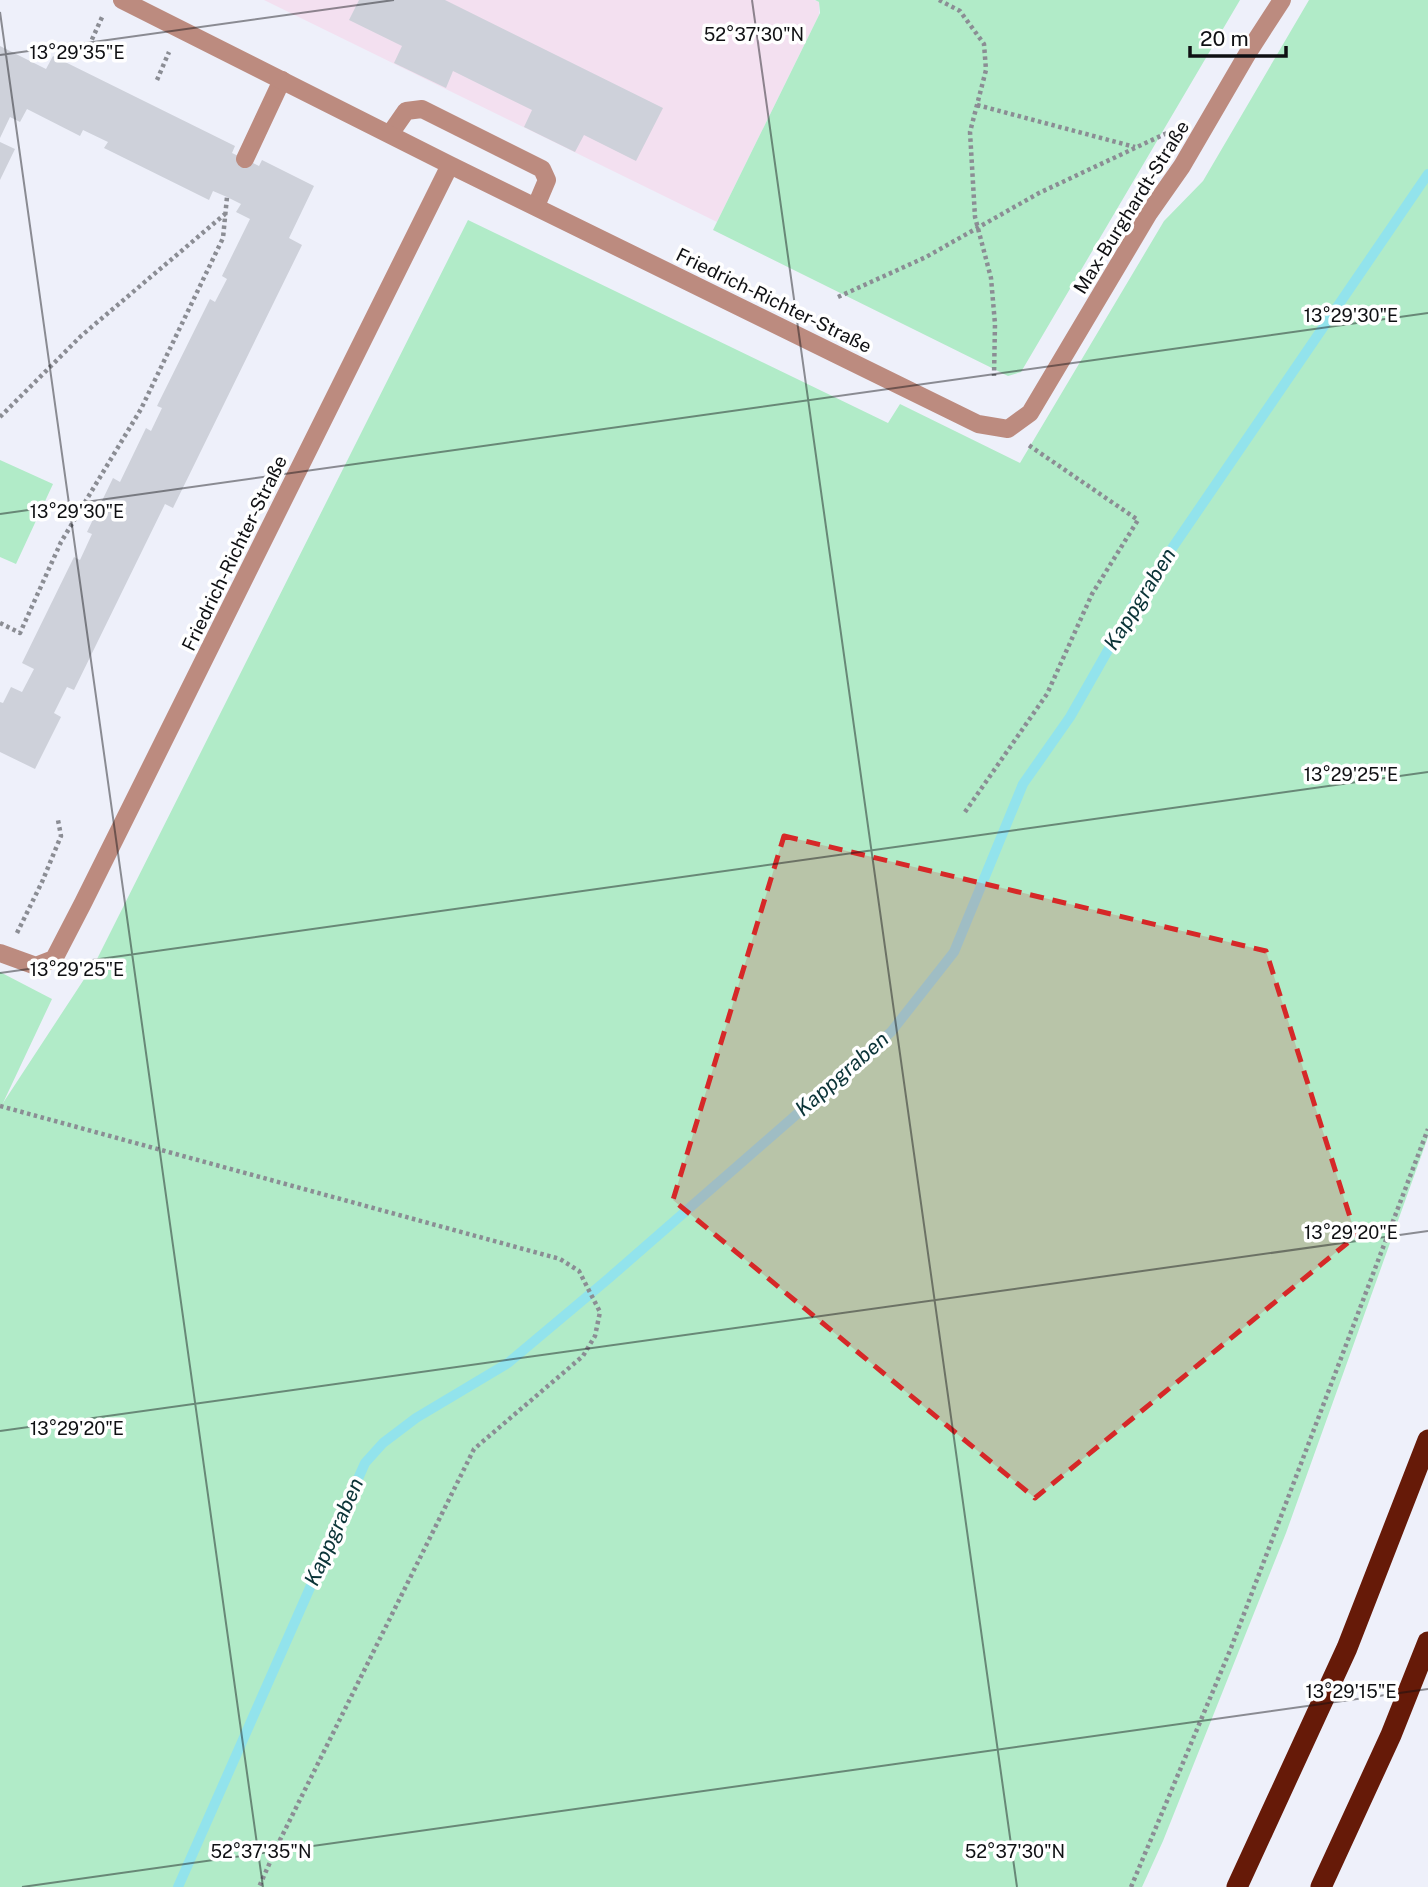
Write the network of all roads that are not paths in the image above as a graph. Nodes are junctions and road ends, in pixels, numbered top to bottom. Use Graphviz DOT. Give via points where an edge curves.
graph roads {
  1 [pos="122,0"];
  2 [pos="1282,0"];
  3 [pos="282,80"];
  4 [pos="390,134"];
  5 [pos="245,159"];
  6 [pos="450,165"];
  7 [pos="536,206"];
  8 [pos="1008,429"];
  9 [pos="3,955"];
  10 [pos="1428,1440"];
  11 [pos="1428,1642"];
  12 [pos="1237,1887"];
  13 [pos="1321,1887"];
  1 -- 3 [label="street, Friedrich-Richter-Straße"];
  2 -- 8 [label="street, Max-Burghardt-Straße" via="1030,413"];
  3 -- 4 [label="street, Friedrich-Richter-Straße"];
  3 -- 5 [label="street"];
  4 -- 6 [label="street, Friedrich-Richter-Straße"];
  4 -- 7 [label="street" via="406,111 422,108 542,169 547,180"];
  6 -- 7 [label="street, Friedrich-Richter-Straße"];
  6 -- 9 [label="street, Friedrich-Richter-Straße" via="54,959 36,966"];
  7 -- 8 [label="street, Friedrich-Richter-Straße" via="978,424"];
  10 -- 12 [label="highway" via="1347,1648"];
  11 -- 13 [label="highway"];
}
